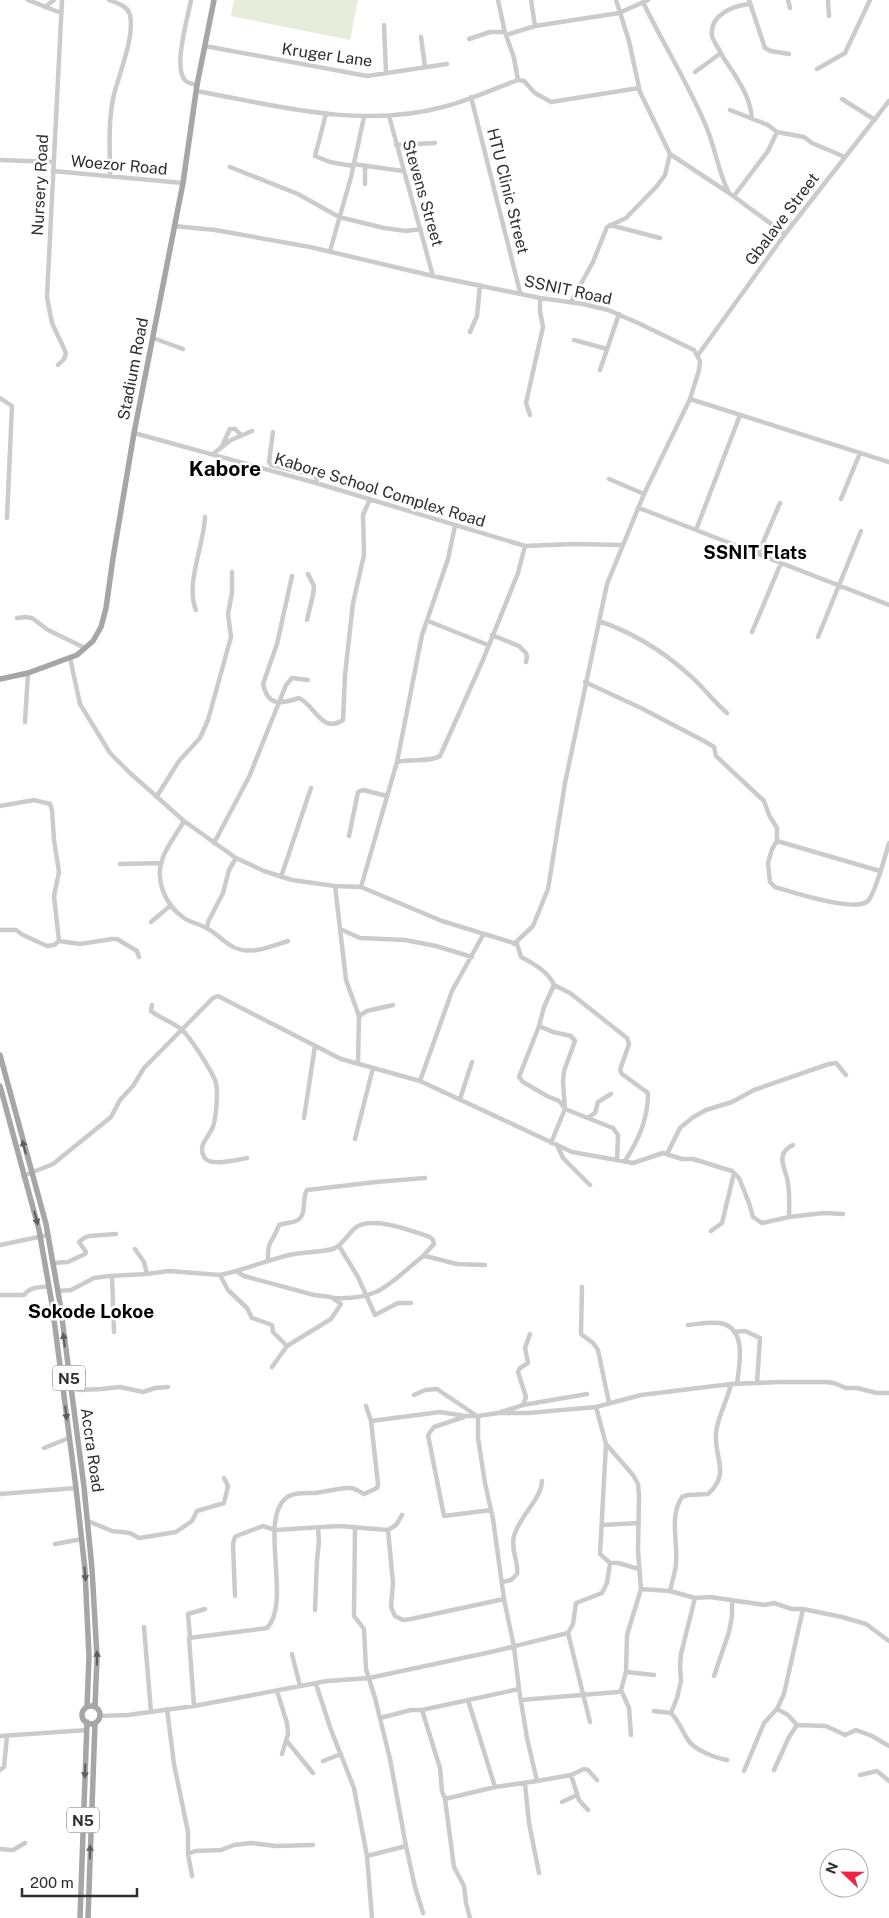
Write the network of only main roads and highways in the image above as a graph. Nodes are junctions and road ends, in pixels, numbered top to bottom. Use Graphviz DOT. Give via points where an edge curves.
graph roads {
  1 [pos="214,0"];
  2 [pos="0,679"];
  3 [pos="0,1055"];
  4 [pos="0,1086"];
  5 [pos="87,1707"];
  6 [pos="95,1707"];
  7 [pos="87,1722"];
  8 [pos="95,1723"];
  9 [pos="80,1918"];
  10 [pos="88,1918"];
  1 -- 2 [label="main road, Stadium Road" via="101,627 93,641 70,658"];
  6 -- 3 [label="main road, Accra Road / N5, one-way" via="96,1609 58,1291 48,1235"];
  4 -- 5 [label="main road, Accra Road / N5, one-way" via="40,1237 49,1286 82,1539 88,1609"];
  5 -- 6 [label="main road"];
  5 -- 7 [label="main road, Accra Road / N5" via="83,1714"];
  6 -- 8 [label="main road" via="100,1716"];
  7 -- 8 [label="main road"];
  7 -- 9 [label="main road, Accra Road / N5, one-way"];
  10 -- 8 [label="main road, N5, one-way"];
}
